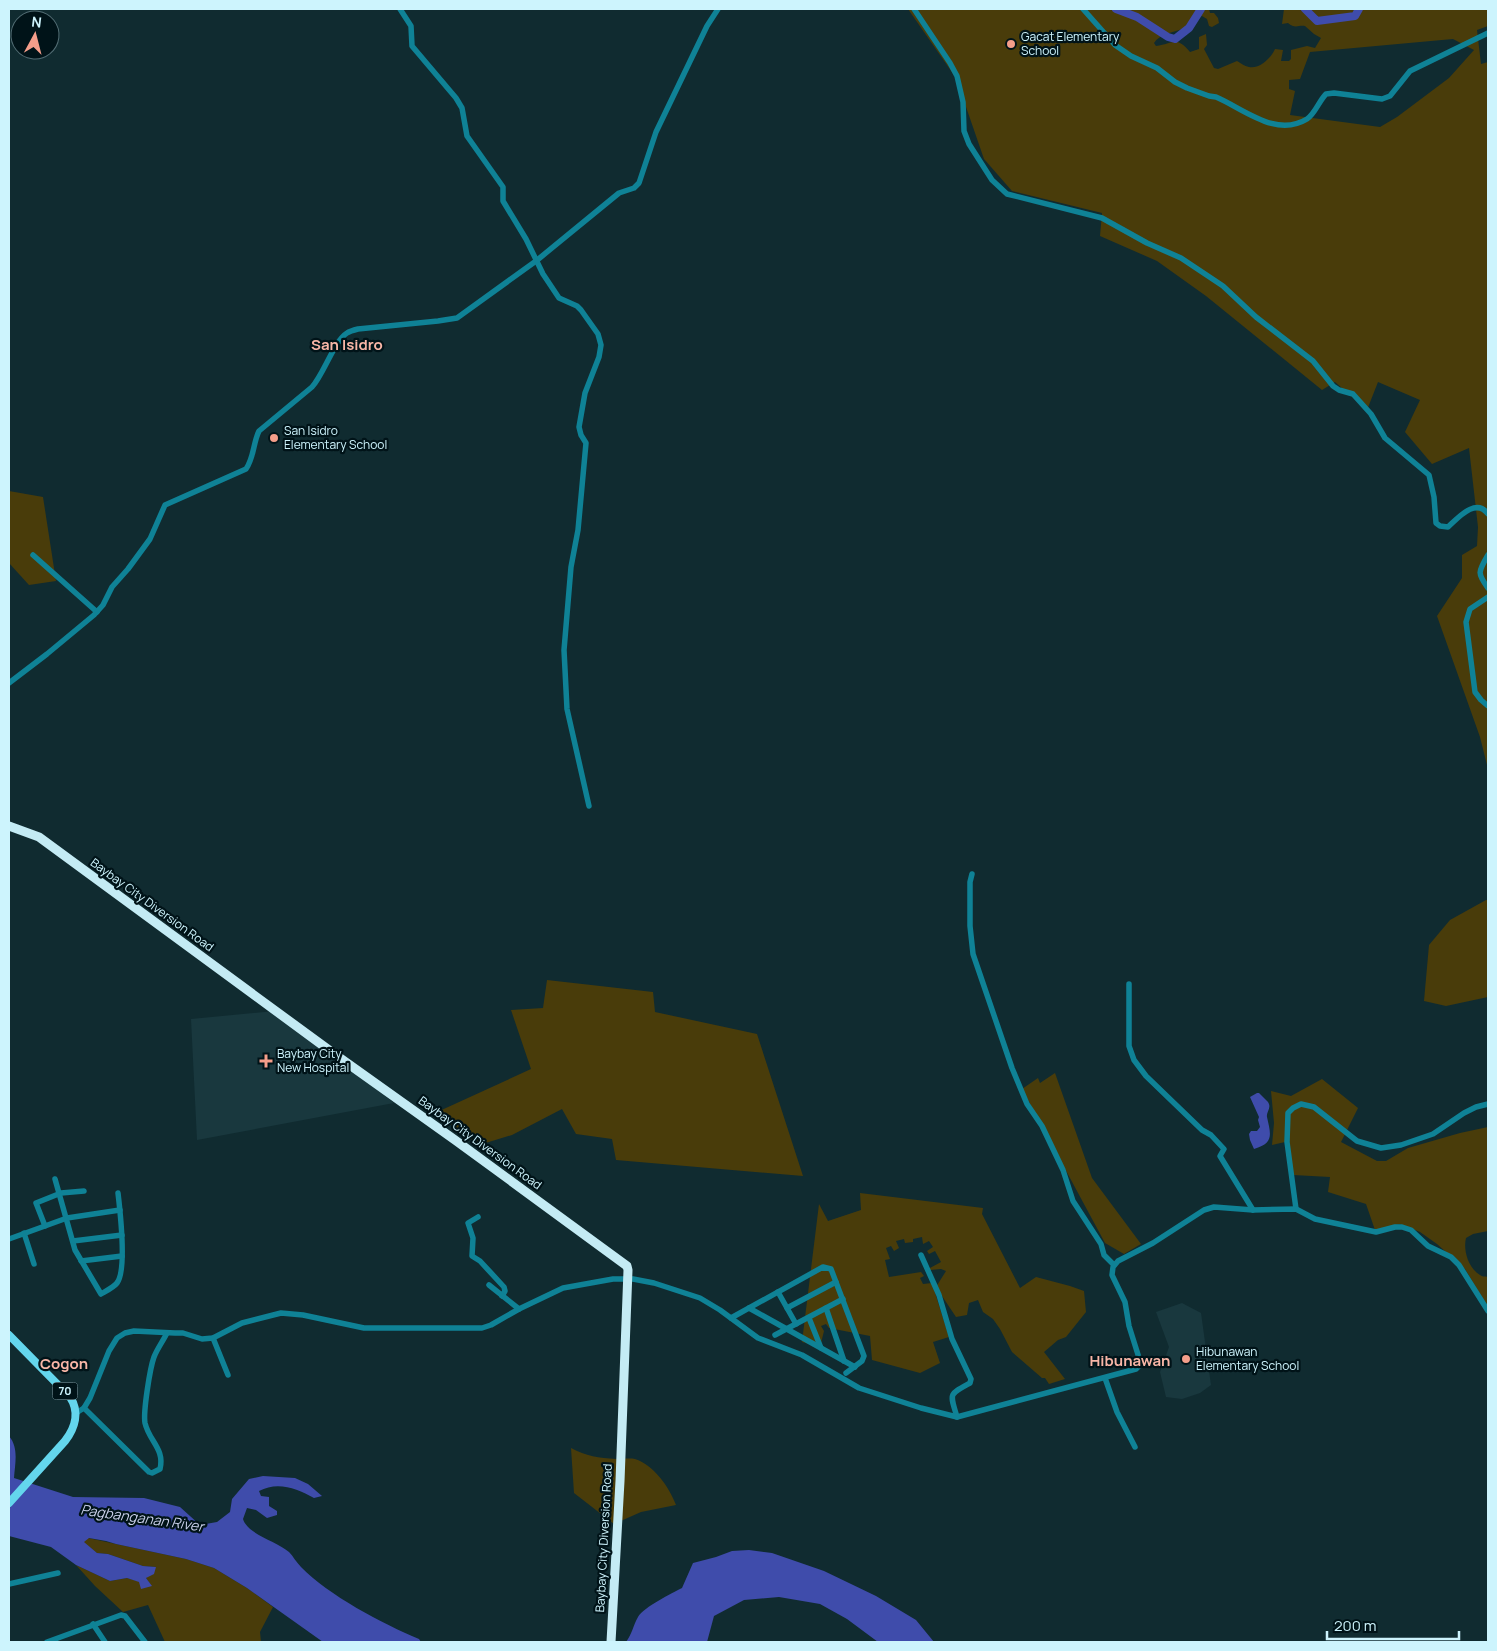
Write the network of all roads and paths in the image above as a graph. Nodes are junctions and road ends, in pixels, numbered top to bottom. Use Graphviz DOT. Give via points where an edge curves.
graph roads {
  1 [pos="400,9"];
  2 [pos="718,9"];
  3 [pos="914,9"];
  4 [pos="1083,9"];
  5 [pos="1488,33"];
  6 [pos="536,261"];
  7 [pos="1488,514"];
  8 [pos="1488,554"];
  9 [pos="33,555"];
  10 [pos="1488,588"];
  11 [pos="1488,597"];
  12 [pos="97,612"];
  13 [pos="9,682"];
  14 [pos="1488,706"];
  15 [pos="589,806"];
  16 [pos="9,826"];
  17 [pos="972,874"];
  18 [pos="1129,984"];
  19 [pos="1488,1104"];
  20 [pos="55,1180"];
  21 [pos="84,1191"];
  22 [pos="60,1193"];
  23 [pos="118,1193"];
  24 [pos="1296,1209"];
  25 [pos="120,1210"];
  26 [pos="1252,1210"];
  27 [pos="478,1217"];
  28 [pos="67,1218"];
  29 [pos="45,1226"];
  30 [pos="24,1233"];
  31 [pos="122,1235"];
  32 [pos="9,1239"];
  33 [pos="73,1241"];
  34 [pos="920,1255"];
  35 [pos="122,1256"];
  36 [pos="81,1261"];
  37 [pos="34,1264"];
  38 [pos="1114,1265"];
  39 [pos="628,1279"];
  40 [pos="836,1282"];
  41 [pos="488,1285"];
  42 [pos="778,1292"];
  43 [pos="502,1296"];
  44 [pos="843,1299"];
  45 [pos="749,1308"];
  46 [pos="787,1308"];
  47 [pos="826,1308"];
  48 [pos="519,1309"];
  49 [pos="1488,1311"];
  50 [pos="731,1318"];
  51 [pos="809,1318"];
  52 [pos="796,1324"];
  53 [pos="787,1329"];
  54 [pos="167,1333"];
  55 [pos="9,1335"];
  56 [pos="775,1335"];
  57 [pos="213,1338"];
  58 [pos="820,1348"];
  59 [pos="844,1361"];
  60 [pos="855,1367"];
  61 [pos="846,1372"];
  62 [pos="228,1375"];
  63 [pos="1105,1378"];
  64 [pos="84,1408"];
  65 [pos="76,1412"];
  66 [pos="957,1417"];
  67 [pos="1135,1447"];
  68 [pos="9,1503"];
  69 [pos="58,1573"];
  70 [pos="9,1584"];
  71 [pos="93,1624"];
  72 [pos="47,1642"];
  73 [pos="105,1642"];
  74 [pos="145,1642"];
  75 [pos="611,1642"];
  1 -- 6 [label="street" via="411,26 412,46 462,108 467,136 503,187 503,200"];
  2 -- 6 [label="street" via="656,132 639,183 619,193"];
  3 -- 7 [label="street" via="957,76 963,102 964,131 969,144 992,180 1007,194 1102,218 1181,258 1224,286 1256,317 1313,360 1333,386 1353,394 1371,414 1385,438 1429,475 1436,523 1448,527 1472,508 1478,507"];
  4 -- 5 [label="street" via="1116,45 1131,56 1187,88 1216,96 1263,122 1275,125 1306,120 1326,94 1382,99 1390,96 1410,71"];
  6 -- 12 [label="street" via="457,318 346,333 319,380 259,431 246,469 165,505 150,539 112,587"];
  6 -- 15 [label="street" via="559,298 581,310 598,334 601,345 585,393 579,427 586,443 564,650 567,709"];
  8 -- 10 [label="street" via="1479,577"];
  9 -- 12 [label="street"];
  11 -- 14 [label="street" via="1470,609 1466,622 1475,692"];
  12 -- 13 [label="street" via="41,660"];
  16 -- 39 [label="highway, Baybay City Diversion Road" via="39,837 333,1054 624,1262 628,1268"];
  17 -- 38 [label="street" via="970,926 973,954 1012,1068 1026,1104 1042,1126 1063,1170 1073,1201 1101,1244 1104,1255"];
  18 -- 26 [label="street" via="1129,1046 1134,1060 1146,1076 1224,1149 1220,1156"];
  19 -- 24 [label="street" via="1464,1113 1433,1134 1381,1148 1357,1141 1314,1107 1301,1104 1293,1108 1288,1113 1287,1142"];
  20 -- 22 [label="street"];
  21 -- 22 [label="street"];
  22 -- 28 [label="street"];
  22 -- 29 [label="street" via="36,1203"];
  23 -- 25 [label="street"];
  24 -- 26 [label="street"];
  24 -- 49 [label="street" via="1315,1219 1368,1231 1402,1226 1411,1230 1428,1246 1451,1257 1459,1265"];
  25 -- 28 [label="street"];
  25 -- 31 [label="street"];
  26 -- 38 [label="street" via="1214,1207 1204,1210"];
  27 -- 43 [label="street" via="468,1223 473,1238 472,1256 504,1287"];
  28 -- 29 [label="street"];
  28 -- 33 [label="street"];
  29 -- 30 [label="street"];
  30 -- 32 [label="street"];
  30 -- 37 [label="street"];
  31 -- 33 [label="street"];
  31 -- 35 [label="street"];
  33 -- 36 [label="street"];
  34 -- 66 [label="street" via="971,1379 952,1395"];
  35 -- 36 [label="street"];
  35 -- 36 [label="street" via="118,1283 101,1294"];
  38 -- 63 [label="street" via="1112,1275 1125,1302 1140,1363 1136,1369"];
  39 -- 48 [label="street" via="561,1288"];
  39 -- 50 [label="street" via="654,1282 700,1298"];
  39 -- 75 [label="highway, Baybay City Diversion Road"];
  40 -- 42 [label="street" via="832,1269 824,1267"];
  40 -- 44 [label="street"];
  40 -- 46 [label="street"];
  41 -- 43 [label="street"];
  42 -- 45 [label="street"];
  42 -- 46 [label="street"];
  43 -- 48 [label="street"];
  44 -- 47 [label="street"];
  44 -- 60 [label="street" via="864,1356"];
  45 -- 50 [label="street"];
  45 -- 53 [label="street"];
  46 -- 52 [label="street"];
  47 -- 51 [label="street"];
  47 -- 59 [label="street"];
  48 -- 57 [label="street" via="480,1329 364,1328 281,1312 242,1323"];
  50 -- 66 [label="street" via="758,1338 800,1354 859,1388"];
  51 -- 52 [label="street"];
  51 -- 58 [label="street"];
  52 -- 53 [label="street"];
  53 -- 56 [label="street"];
  53 -- 58 [label="street"];
  54 -- 57 [label="street"];
  54 -- 64 [label="street" via="134,1331 117,1338"];
  54 -- 64 [label="street" via="154,1358 145,1413 146,1424 161,1453 160,1469 150,1472"];
  55 -- 65 [label="main road, 70" via="70,1397"];
  57 -- 62 [label="street"];
  58 -- 59 [label="street"];
  59 -- 60 [label="street"];
  60 -- 61 [label="street"];
  63 -- 66 [label="street"];
  63 -- 67 [label="street" via="1117,1412"];
  64 -- 65 [label="street"];
  65 -- 68 [label="main road, 70" via="70,1434"];
  69 -- 70 [label="street"];
  71 -- 72 [label="street"];
  71 -- 73 [label="street"];
  71 -- 74 [label="street" via="123,1615"];
}
